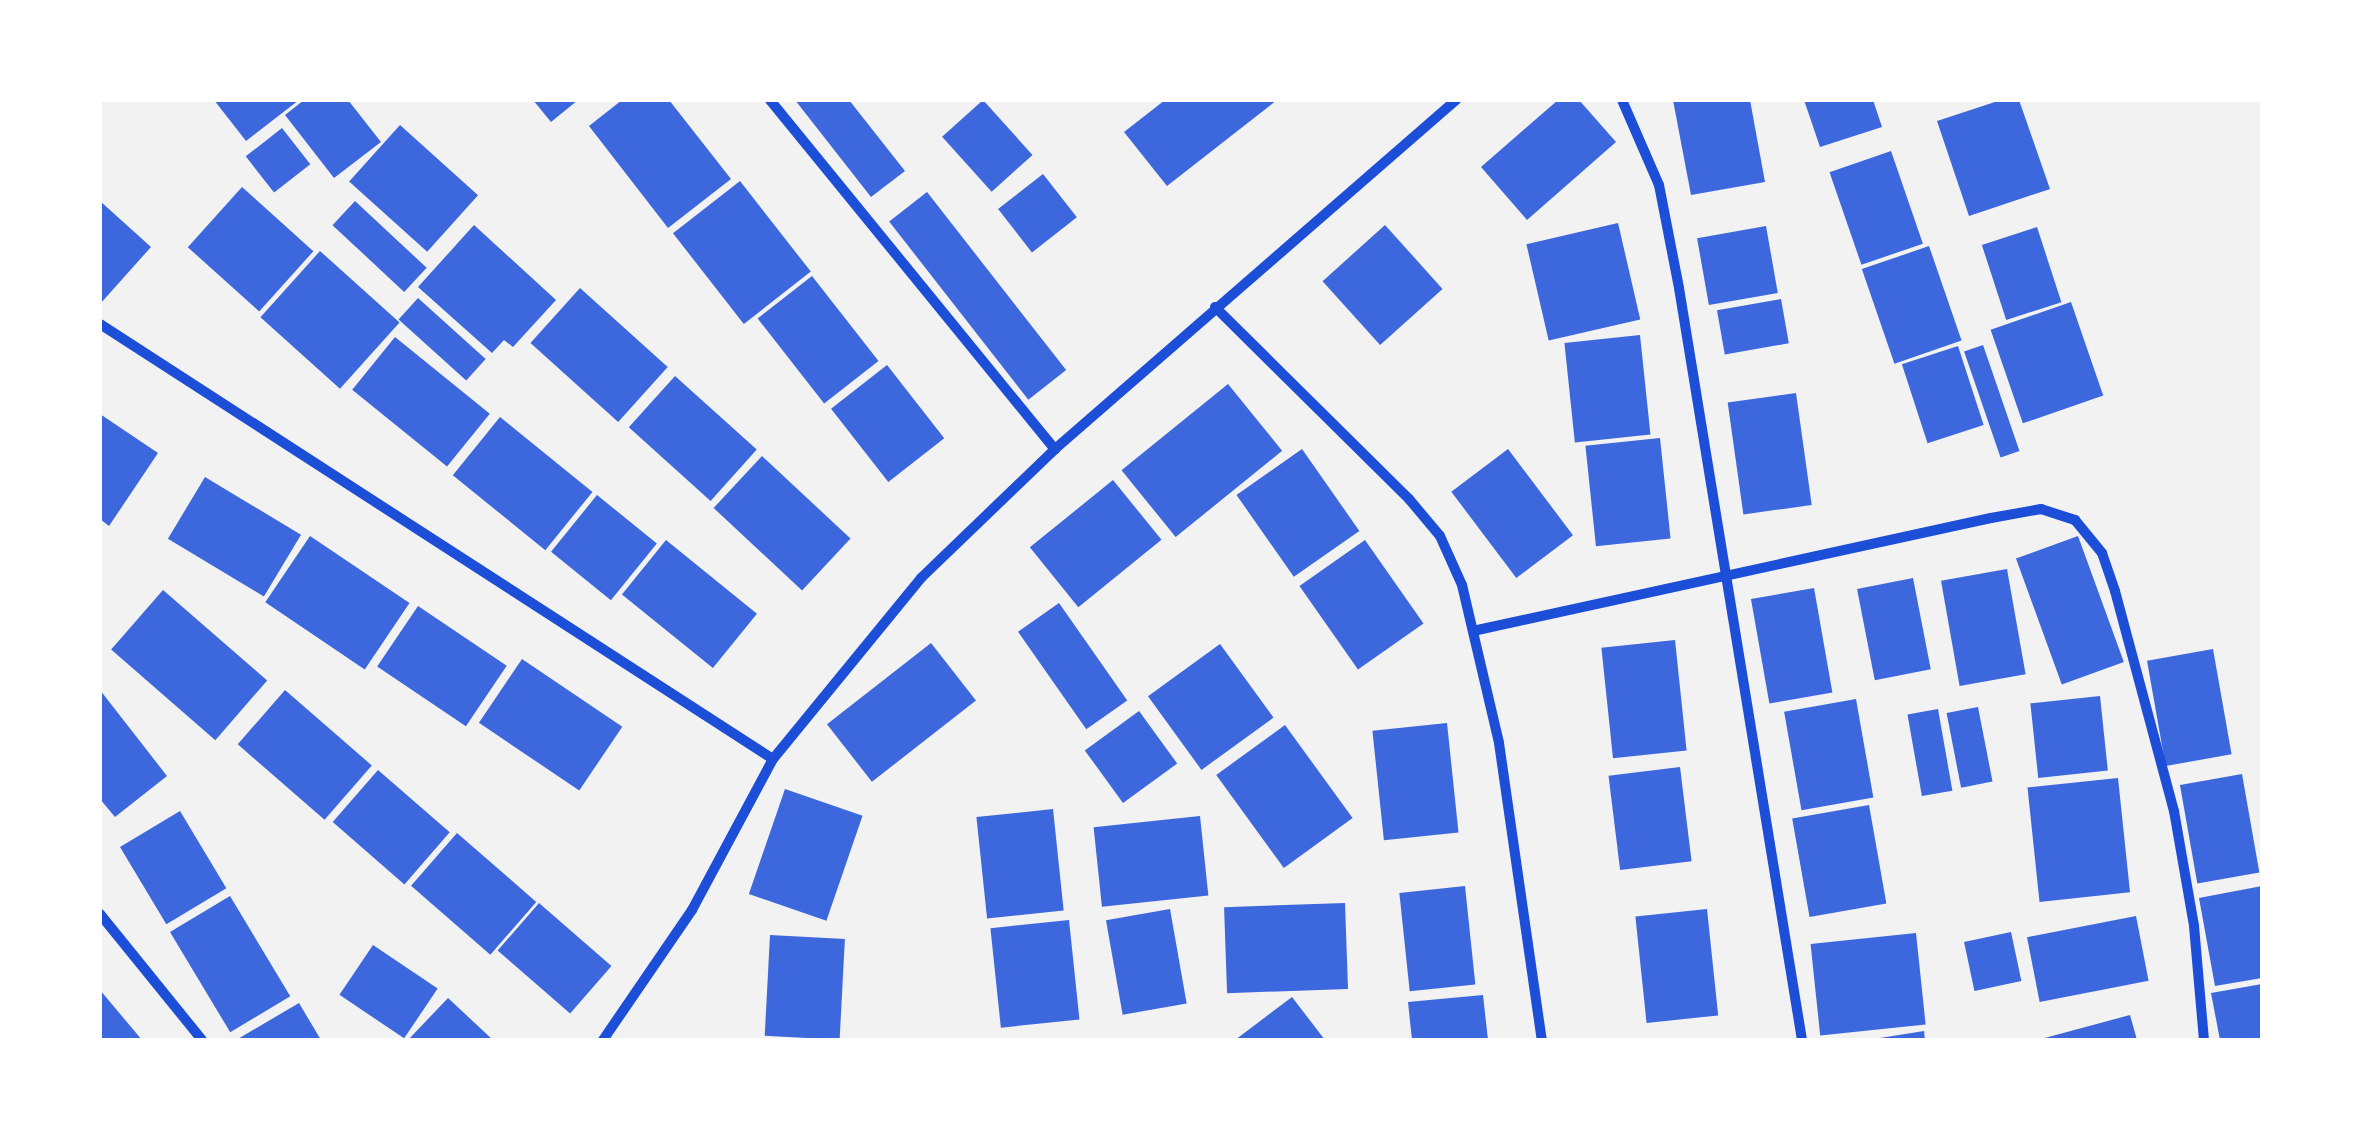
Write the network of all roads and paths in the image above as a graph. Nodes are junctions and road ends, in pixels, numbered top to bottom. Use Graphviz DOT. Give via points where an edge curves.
graph roads {
  1 [pos="770,100"];
  2 [pos="1456,100"];
  3 [pos="1622,100"];
  4 [pos="1215,307"];
  5 [pos="100,324"];
  6 [pos="1055,449"];
  7 [pos="1724,576"];
  8 [pos="1473,631"];
  9 [pos="772,759"];
  10 [pos="100,914"];
  11 [pos="606,1037"];
  12 [pos="202,1040"];
  13 [pos="622,1040"];
  14 [pos="1542,1040"];
  15 [pos="1802,1040"];
  16 [pos="2204,1040"];
  1 -- 6 [label="street"];
  2 -- 4 [label="street"];
  3 -- 7 [label="street" via="1659,185"];
  4 -- 6 [label="street"];
  4 -- 8 [label="street" via="1440,536 1462,584"];
  5 -- 9 [label="street"];
  6 -- 9 [label="street" via="922,578"];
  7 -- 8 [label="street"];
  7 -- 15 [label="street"];
  7 -- 16 [label="street" via="2040,509 2075,520 2102,553 2115,591 2174,811"];
  8 -- 14 [label="street" via="1499,743"];
  9 -- 11 [label="street" via="692,910"];
  10 -- 12 [label="street"];
  11 -- 13 [label="street"];
}
